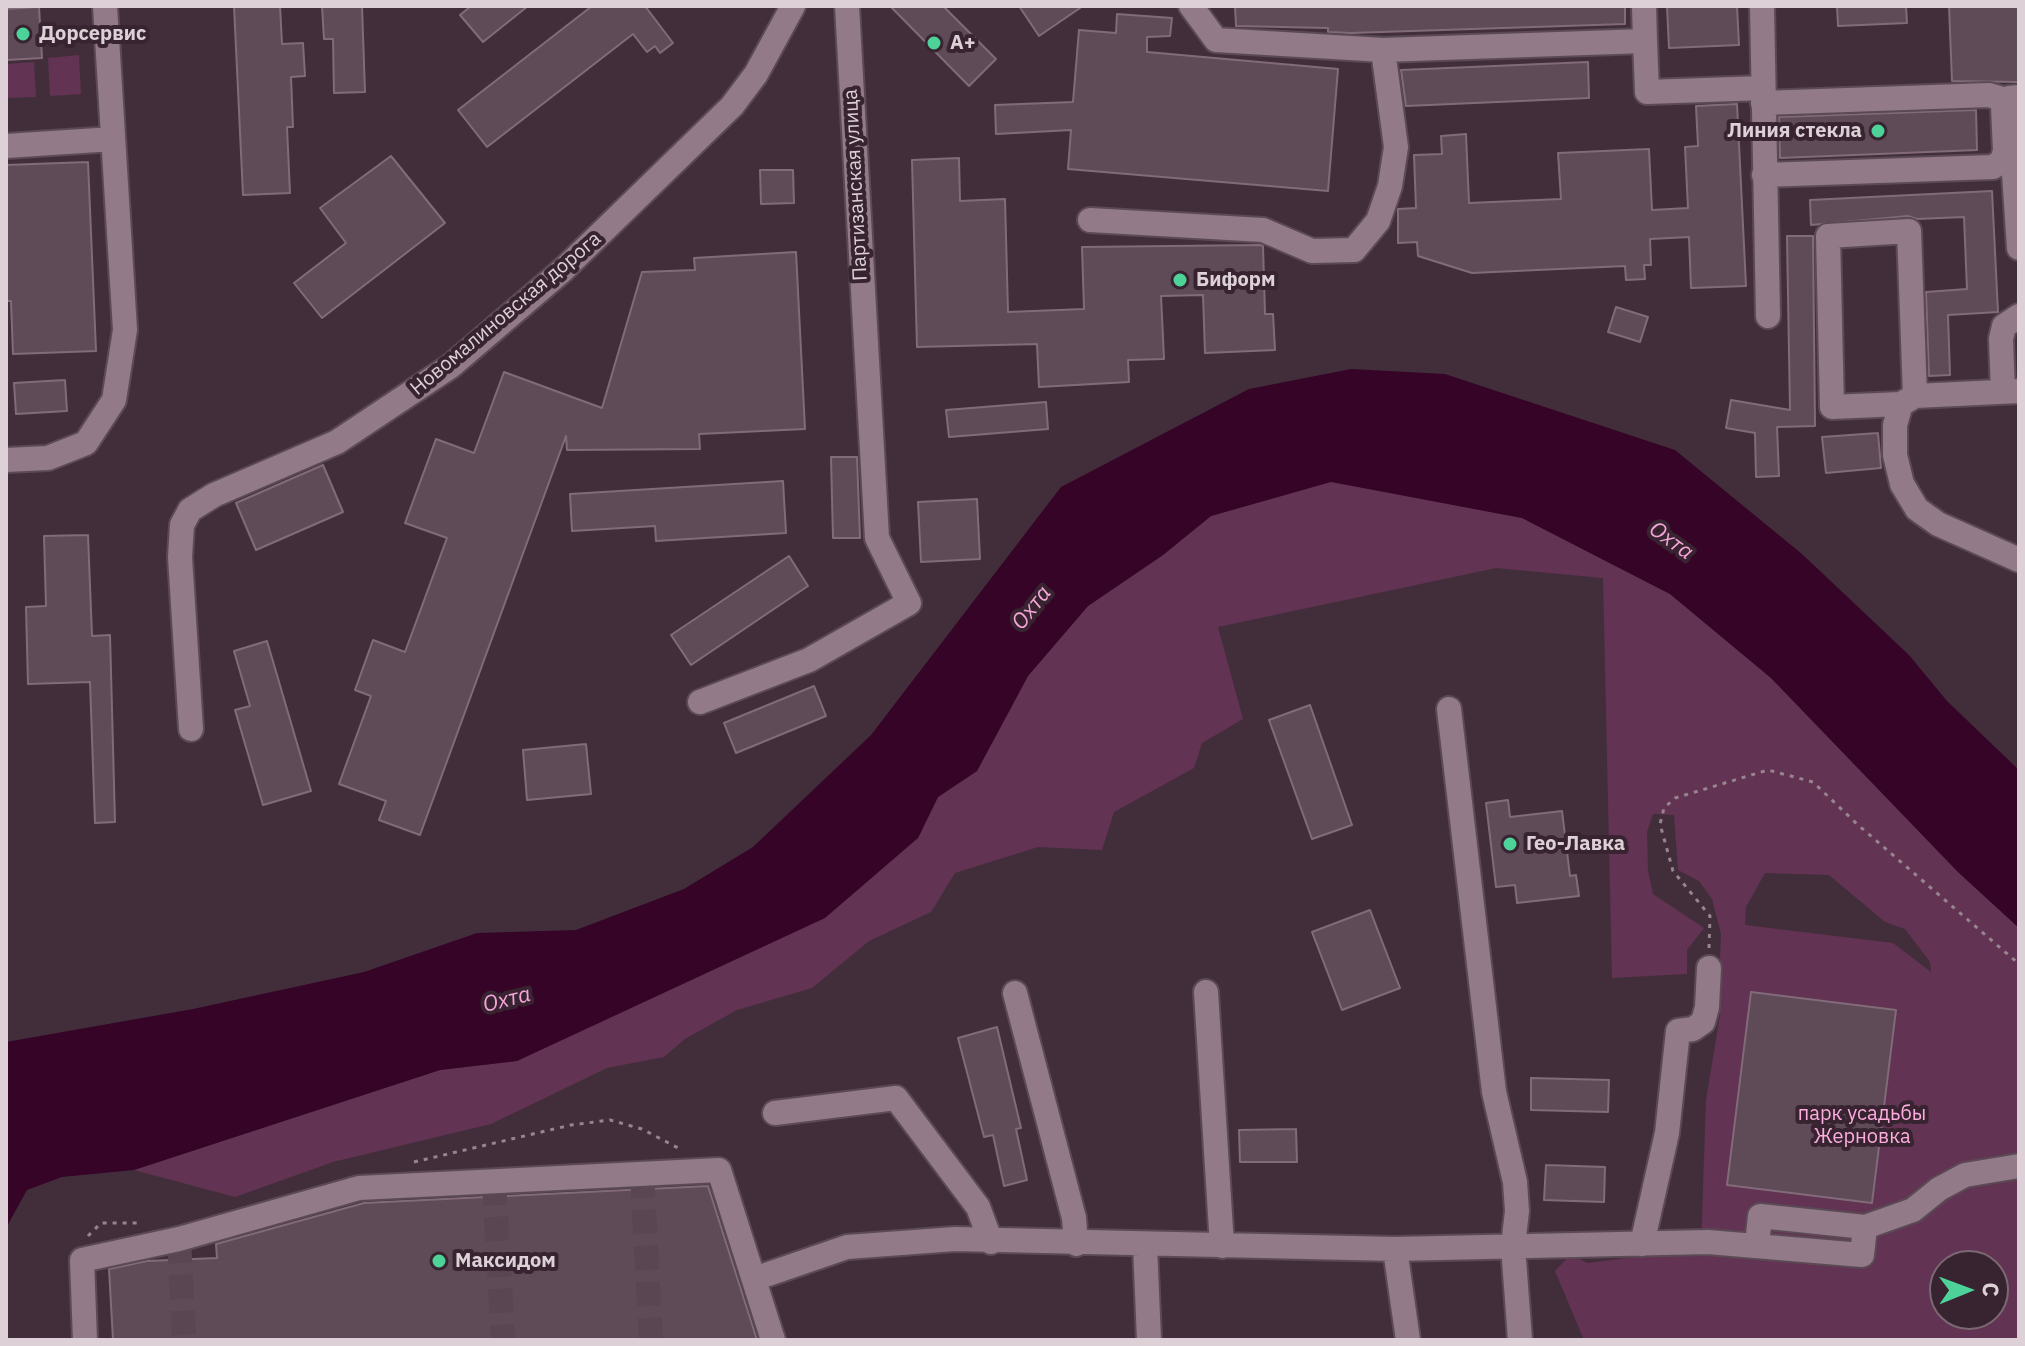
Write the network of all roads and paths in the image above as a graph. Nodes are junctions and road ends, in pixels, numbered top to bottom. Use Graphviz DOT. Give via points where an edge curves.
graph roads {
  1 [pos="105,6"];
  2 [pos="793,6"];
  3 [pos="847,6"];
  4 [pos="1191,6"];
  5 [pos="1644,6"];
  6 [pos="1762,6"];
  7 [pos="1645,41"];
  8 [pos="1383,50"];
  9 [pos="1763,96"];
  10 [pos="2019,97"];
  11 [pos="2014,137"];
  12 [pos="113,139"];
  13 [pos="6,146"];
  14 [pos="1764,175"];
  15 [pos="2016,176"];
  16 [pos="1090,220"];
  17 [pos="2019,248"];
  18 [pos="1768,316"];
  19 [pos="2019,316"];
  20 [pos="2011,391"];
  21 [pos="1908,400"];
  22 [pos="6,460"];
  23 [pos="2019,560"];
  24 [pos="700,702"];
  25 [pos="1449,709"];
  26 [pos="191,729"];
  27 [pos="2019,964"];
  28 [pos="1709,968"];
  29 [pos="1206,992"];
  30 [pos="1015,993"];
  31 [pos="775,1113"];
  32 [pos="2019,1166"];
  33 [pos="991,1242"];
  34 [pos="1076,1244"];
  35 [pos="1642,1244"];
  36 [pos="1145,1245"];
  37 [pos="1222,1246"];
  38 [pos="1513,1246"];
  39 [pos="1395,1249"];
  40 [pos="754,1279"];
  41 [pos="85,1340"];
  42 [pos="773,1340"];
  43 [pos="1149,1340"];
  44 [pos="1408,1340"];
  45 [pos="1520,1340"];
  1 -- 12 [label="street"];
  2 -- 26 [label="street, Новомалиновская дорога" via="732,106 563,270 451,366 337,442 190,510 182,525 180,557"];
  3 -- 24 [label="street, Партизанская улица" via="877,538 909,603 809,660"];
  4 -- 8 [label="street" via="1216,40"];
  5 -- 7 [label="street"];
  6 -- 9 [label="street"];
  7 -- 8 [label="street"];
  7 -- 9 [label="street" via="1647,92"];
  8 -- 16 [label="street" via="1396,147 1378,221 1354,250 1312,251 1263,230"];
  9 -- 14 [label="street"];
  9 -- 14 [label="street" via="1989,95 2003,106 2005,151 1993,167"];
  10 -- 11 [label="street" via="2009,98"];
  11 -- 15 [label="street"];
  12 -- 13 [label="street"];
  12 -- 22 [label="street" via="125,330 114,400 86,443 48,458"];
  14 -- 18 [label="street"];
  15 -- 17 [label="street"];
  19 -- 20 [label="street" via="2004,326 2001,339"];
  20 -- 21 [label="street"];
  21 -- 21 [label="street" via="1909,231 1828,236 1832,407"];
  21 -- 23 [label="street" via="1895,425 1895,455 1902,484 1917,509 1938,524"];
  25 -- 38 [label="street" via="1494,1092 1515,1182"];
  27 -- 28 [label="path" via="1813,782 1768,770 1675,798 1664,808 1660,824 1673,871 1710,916"];
  28 -- 35 [label="street" via="1703,1022 1678,1031 1667,1133"];
  29 -- 37 [label="street"];
  30 -- 34 [label="street" via="1074,1218"];
  31 -- 33 [label="street" via="896,1098 978,1207"];
  32 -- 35 [label="street" via="1965,1175 1913,1210 1865,1227 1760,1216 1757,1245"];
  33 -- 34 [label="street"];
  33 -- 40 [label="street" via="955,1239 847,1247"];
  34 -- 36 [label="street"];
  35 -- 38 [label="street"];
  36 -- 37 [label="street"];
  36 -- 43 [label="street"];
  37 -- 39 [label="street"];
  38 -- 39 [label="street"];
  38 -- 45 [label="street"];
  39 -- 44 [label="street"];
  40 -- 41 [label="street" via="719,1170 359,1188 179,1239 82,1260"];
  40 -- 42 [label="street"];
}
